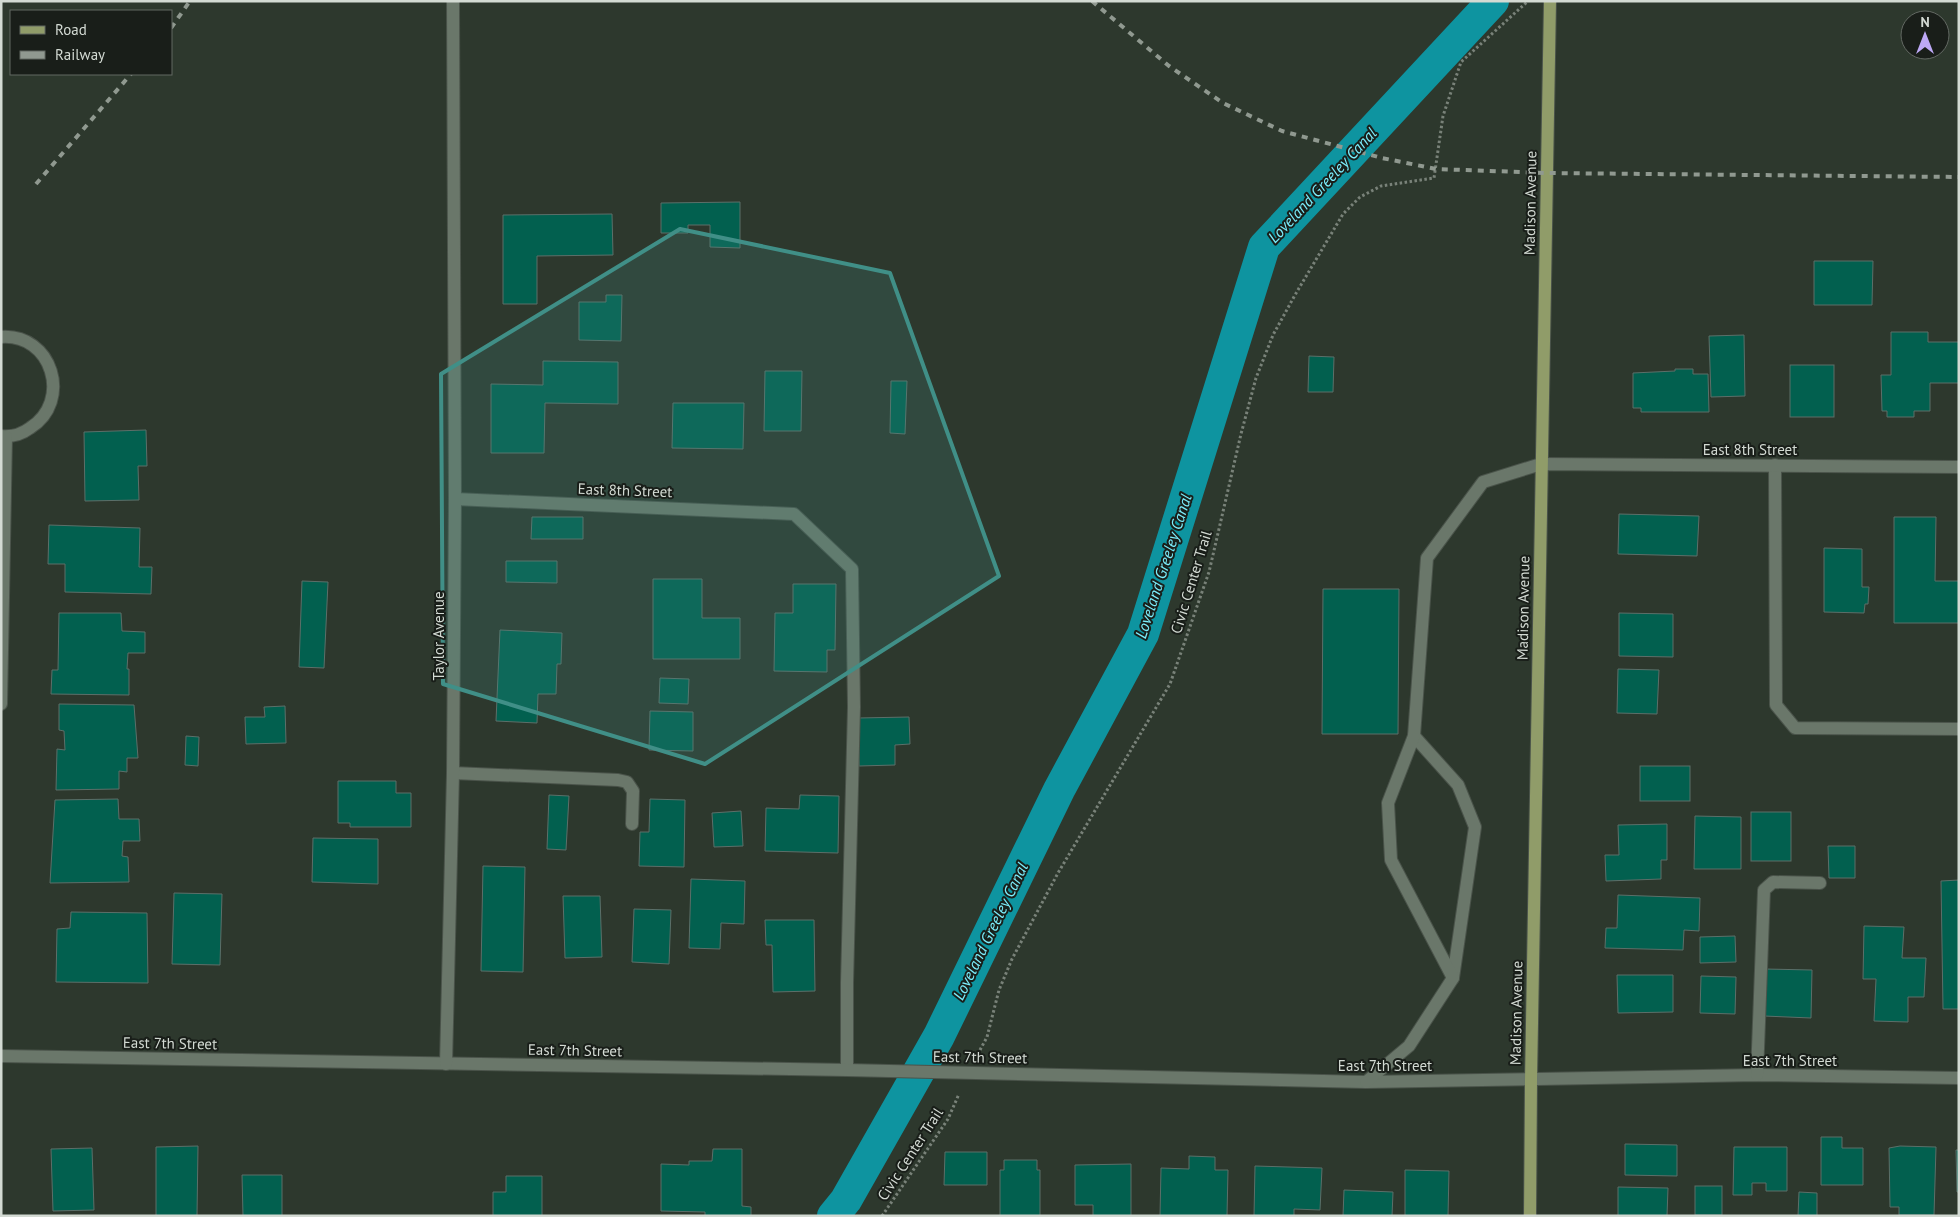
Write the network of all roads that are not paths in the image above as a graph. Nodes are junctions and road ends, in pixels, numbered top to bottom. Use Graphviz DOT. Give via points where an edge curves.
graph roads {
  1 [pos="453,1"];
  2 [pos="1550,1"];
  3 [pos="1,337"];
  4 [pos="4,436"];
  5 [pos="1542,464"];
  6 [pos="1775,465"];
  7 [pos="1959,467"];
  8 [pos="455,499"];
  9 [pos="1,704"];
  10 [pos="1959,729"];
  11 [pos="1414,736"];
  12 [pos="454,773"];
  13 [pos="632,824"];
  14 [pos="1820,883"];
  15 [pos="1453,978"];
  16 [pos="1,1056"];
  17 [pos="446,1064"];
  18 [pos="847,1070"];
  19 [pos="1756,1075"];
  20 [pos="1959,1078"];
  21 [pos="1531,1080"];
  22 [pos="1366,1082"];
  23 [pos="1530,1216"];
  1 -- 8 [label="street, Taylor Avenue"];
  2 -- 5 [label="main road, Madison Avenue"];
  3 -- 4 [label="street" via="21,339 36,348 47,361 53,377 54,394 38,424 23,433"];
  4 -- 9 [label="street"];
  5 -- 6 [label="street, East 8th Street"];
  5 -- 11 [label="street, East 8th Street" via="1483,482 1427,558"];
  5 -- 21 [label="main road, Madison Avenue"];
  6 -- 7 [label="street, East 8th Street"];
  6 -- 10 [label="street" via="1776,705 1794,728"];
  8 -- 12 [label="street, Taylor Avenue"];
  8 -- 18 [label="street, East 8th Street" via="794,514 852,570 854,708"];
  11 -- 15 [label="street, East 8th Street" via="1388,803 1391,860"];
  11 -- 15 [label="street" via="1458,785 1475,827"];
  12 -- 13 [label="street" via="627,782 632,791"];
  12 -- 17 [label="street, Taylor Avenue"];
  14 -- 19 [label="street" via="1772,882 1764,890"];
  15 -- 22 [label="street" via="1409,1046"];
  16 -- 17 [label="street, East 7th Street"];
  17 -- 18 [label="street, East 7th Street"];
  18 -- 22 [label="street, East 7th Street"];
  19 -- 20 [label="street, East 7th Street"];
  19 -- 21 [label="street, East 7th Street"];
  21 -- 22 [label="street, East 7th Street"];
  21 -- 23 [label="main road, Madison Avenue"];
}
